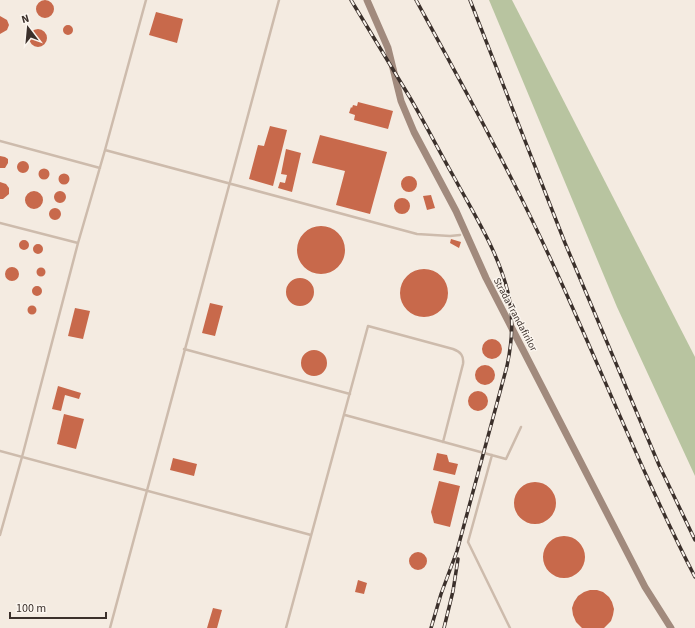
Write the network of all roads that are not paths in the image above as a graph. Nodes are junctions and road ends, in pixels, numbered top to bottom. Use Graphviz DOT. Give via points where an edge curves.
graph roads {
  1 [pos="146,0"];
  2 [pos="279,0"];
  3 [pos="367,0"];
  4 [pos="0,141"];
  5 [pos="105,150"];
  6 [pos="100,168"];
  7 [pos="229,184"];
  8 [pos="0,224"];
  9 [pos="460,235"];
  10 [pos="78,243"];
  11 [pos="184,350"];
  12 [pos="350,394"];
  13 [pos="345,415"];
  14 [pos="521,427"];
  15 [pos="443,442"];
  16 [pos="0,451"];
  17 [pos="492,455"];
  18 [pos="22,457"];
  19 [pos="147,491"];
  20 [pos="0,535"];
  21 [pos="311,536"];
  22 [pos="110,628"];
  23 [pos="286,628"];
  24 [pos="510,628"];
  25 [pos="671,628"];
  1 -- 5 [label="lane"];
  2 -- 7 [label="lane"];
  3 -- 25 [label="main road, Strada Trandafirilor" via="388,48 401,101 414,132 645,587"];
  4 -- 6 [label="lane"];
  5 -- 6 [label="lane"];
  5 -- 7 [label="lane"];
  6 -- 10 [label="lane"];
  7 -- 9 [label="lane" via="417,234"];
  7 -- 11 [label="lane"];
  8 -- 10 [label="lane"];
  10 -- 18 [label="lane"];
  11 -- 12 [label="lane"];
  11 -- 19 [label="lane"];
  12 -- 13 [label="lane"];
  12 -- 15 [label="lane" via="368,326 458,351 462,355 463,364"];
  13 -- 15 [label="lane"];
  13 -- 21 [label="lane"];
  14 -- 17 [label="lane" via="506,458"];
  15 -- 17 [label="lane"];
  16 -- 18 [label="lane"];
  17 -- 24 [label="lane" via="468,542"];
  18 -- 19 [label="lane"];
  18 -- 20 [label="lane"];
  19 -- 21 [label="lane"];
  19 -- 22 [label="lane"];
  21 -- 23 [label="lane"];
}
